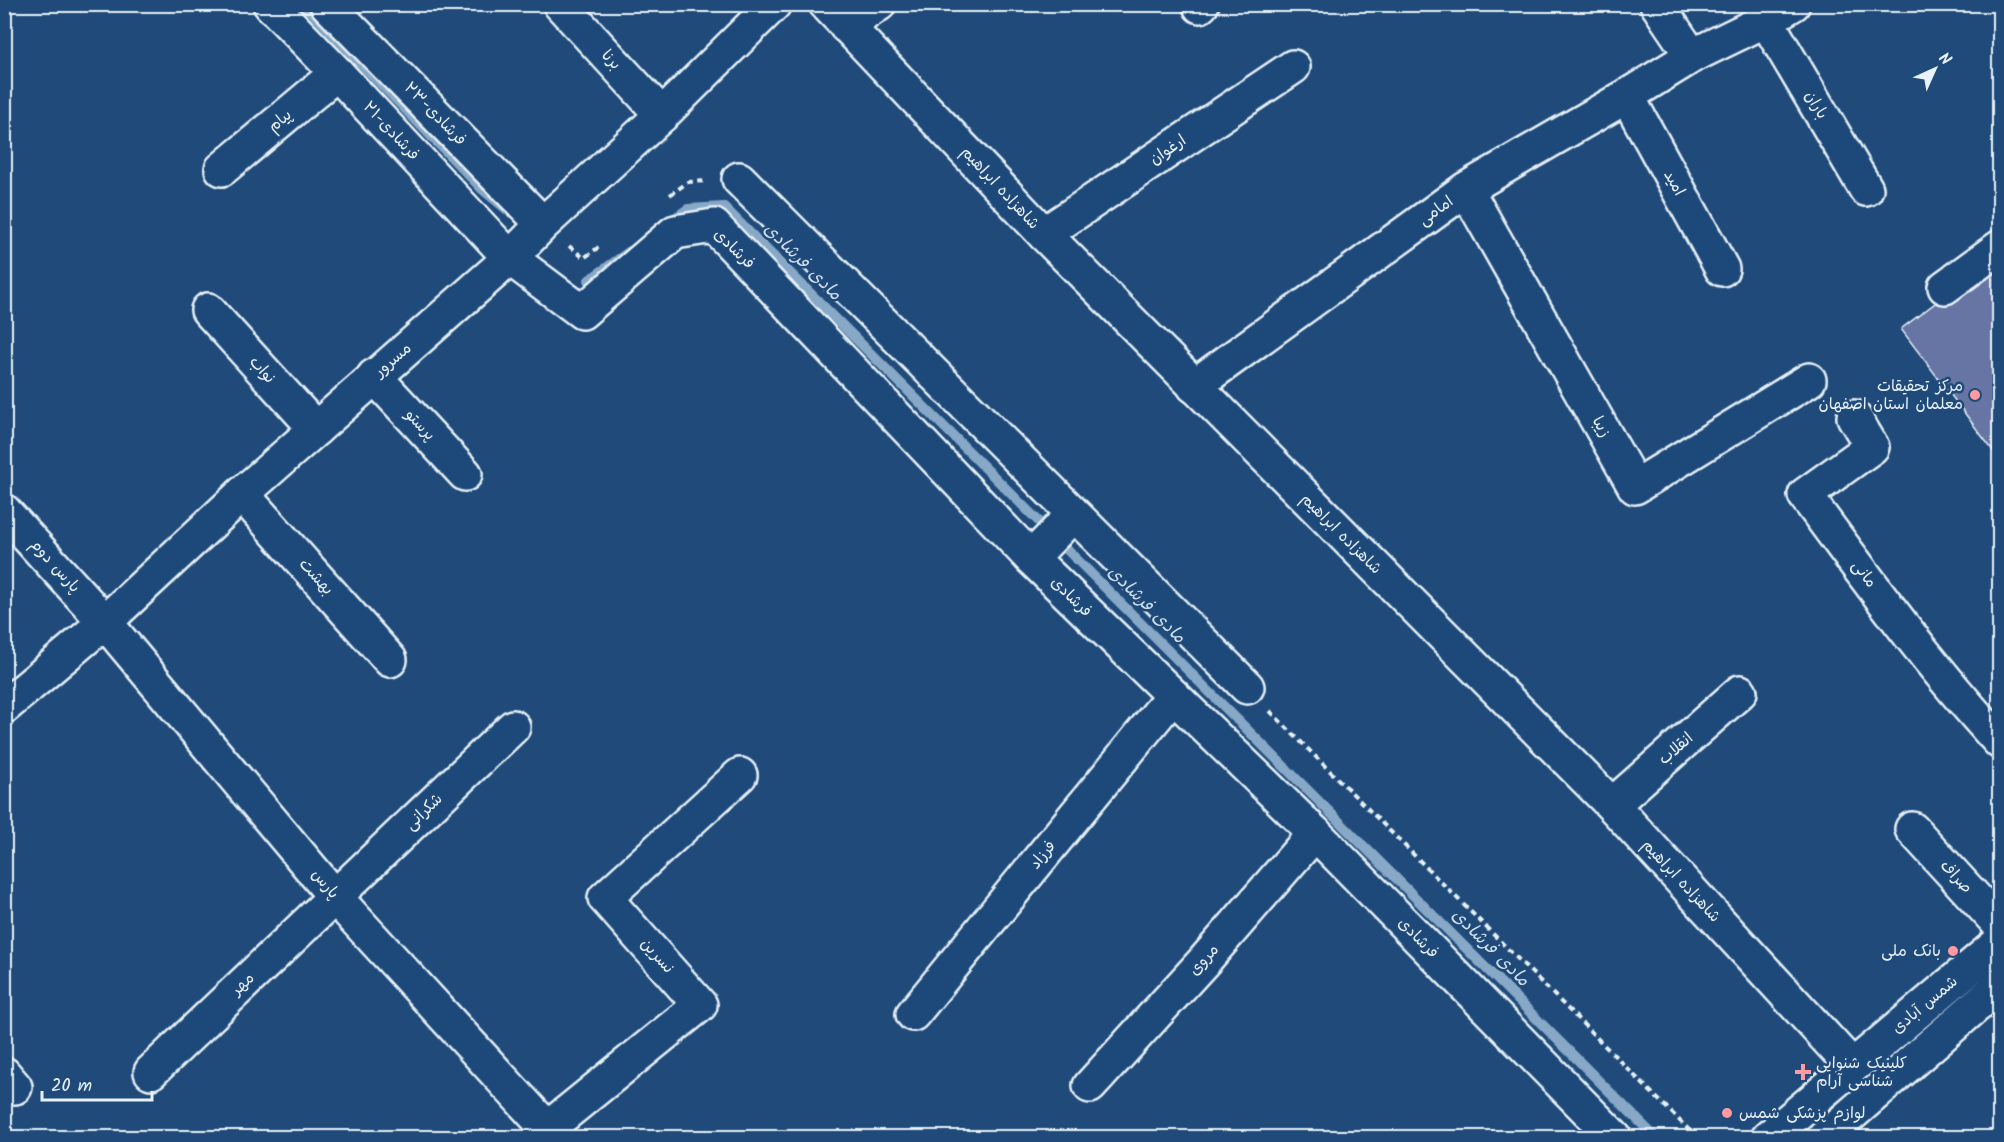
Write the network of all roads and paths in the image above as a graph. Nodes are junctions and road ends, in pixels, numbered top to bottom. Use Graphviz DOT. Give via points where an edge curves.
graph roads {
  1 [pos="270,4"];
  2 [pos="327,4"];
  3 [pos="560,4"];
  4 [pos="774,4"];
  5 [pos="879,4"];
  6 [pos="1658,4"];
  7 [pos="1779,12"];
  8 [pos="836,15"];
  9 [pos="1692,56"];
  10 [pos="1293,67"];
  11 [pos="337,73"];
  12 [pos="1627,96"];
  13 [pos="662,115"];
  14 [pos="222,170"];
  15 [pos="739,179"];
  16 [pos="1466,189"];
  17 [pos="1866,189"];
  18 [pos="543,224"];
  19 [pos="1044,234"];
  20 [pos="2000,247"];
  21 [pos="510,258"];
  22 [pos="1722,269"];
  23 [pos="1946,287"];
  24 [pos="208,310"];
  25 [pos="374,376"];
  26 [pos="1809,380"];
  27 [pos="1194,386"];
  28 [pos="1854,417"];
  29 [pos="316,429"];
  30 [pos="465,474"];
  31 [pos="242,494"];
  32 [pos="4,511"];
  33 [pos="1074,514"];
  34 [pos="1031,558"];
  35 [pos="105,622"];
  36 [pos="390,660"];
  37 [pos="1246,687"];
  38 [pos="1740,692"];
  39 [pos="1172,697"];
  40 [pos="4,707"];
  41 [pos="513,727"];
  42 [pos="2000,742"];
  43 [pos="740,775"];
  44 [pos="1612,805"];
  45 [pos="1912,829"];
  46 [pos="1315,833"];
  47 [pos="335,897"];
  48 [pos="2000,925"];
  49 [pos="2000,942"];
  50 [pos="2000,986"];
  51 [pos="913,1014"];
  52 [pos="1852,1066"];
  53 [pos="151,1071"];
  54 [pos="1090,1086"];
  55 [pos="552,1133"];
  56 [pos="1615,1137"];
  57 [pos="1697,1137"];
  58 [pos="1768,1137"];
  59 [pos="1824,1137"];
  1 -- 11 [label="street, ۲۱-فرشادی"];
  2 -- 18 [label="street, ۲۳-فرشادی"];
  3 -- 13 [label="street, برنا"];
  4 -- 13 [label="street, مسرور"];
  5 -- 8 [label="street"];
  6 -- 9 [label="street"];
  7 -- 9 [label="street, امامی"];
  7 -- 17 [label="street, باران"];
  8 -- 19 [label="street, شاهزاده ابراهیم"];
  9 -- 12 [label="street, امامی"];
  10 -- 19 [label="street, ارغوان"];
  11 -- 14 [label="street, پیام"];
  11 -- 21 [label="street, ۲۱-فرشادی"];
  12 -- 16 [label="street, امامی"];
  12 -- 22 [label="street, امید"];
  13 -- 18 [label="street, مسرور"];
  15 -- 33 [label="street"];
  16 -- 26 [label="street, زیبا" via="1635,487"];
  16 -- 27 [label="street, امامی"];
  18 -- 21 [label="street, مسرور"];
  19 -- 27 [label="street, شاهزاده ابراهیم"];
  20 -- 23 [label="street"];
  21 -- 25 [label="street, مسرور"];
  21 -- 34 [label="street, فرشادی" via="582,312 675,232 714,226"];
  24 -- 29 [label="street, نواب"];
  25 -- 29 [label="street, مسرور"];
  25 -- 30 [label="street, پرستو"];
  27 -- 44 [label="street, شاهزاده ابراهیم"];
  28 -- 42 [label="street, مانی" via="1872,447 1805,495 1969,708"];
  29 -- 31 [label="street, مسرور"];
  31 -- 35 [label="street, مسرور"];
  31 -- 36 [label="street, بهشت"];
  32 -- 35 [label="street, پارس دوم"];
  33 -- 34 [label="street"];
  33 -- 37 [label="street"];
  34 -- 39 [label="street, فرشادی"];
  35 -- 40 [label="street, مسرور"];
  35 -- 47 [label="street, پارس"];
  37 -- 57 [label="path"];
  38 -- 44 [label="street, انقلاب"];
  39 -- 46 [label="street, فرشادی"];
  39 -- 51 [label="street, فرزاد"];
  41 -- 47 [label="street, شکرانی"];
  43 -- 55 [label="street, نسرین" via="604,898 700,1005"];
  44 -- 52 [label="street, شاهزاده ابراهیم"];
  45 -- 48 [label="street, صراف"];
  46 -- 54 [label="street, مروی"];
  46 -- 56 [label="street, فرشادی"];
  47 -- 53 [label="street, مهر"];
  47 -- 55 [label="street, پارس"];
  49 -- 52 [label="street, شمس آبادی"];
  50 -- 59 [label="street, شمس آبادی"];
  52 -- 58 [label="street, شمس آبادی"];
}
